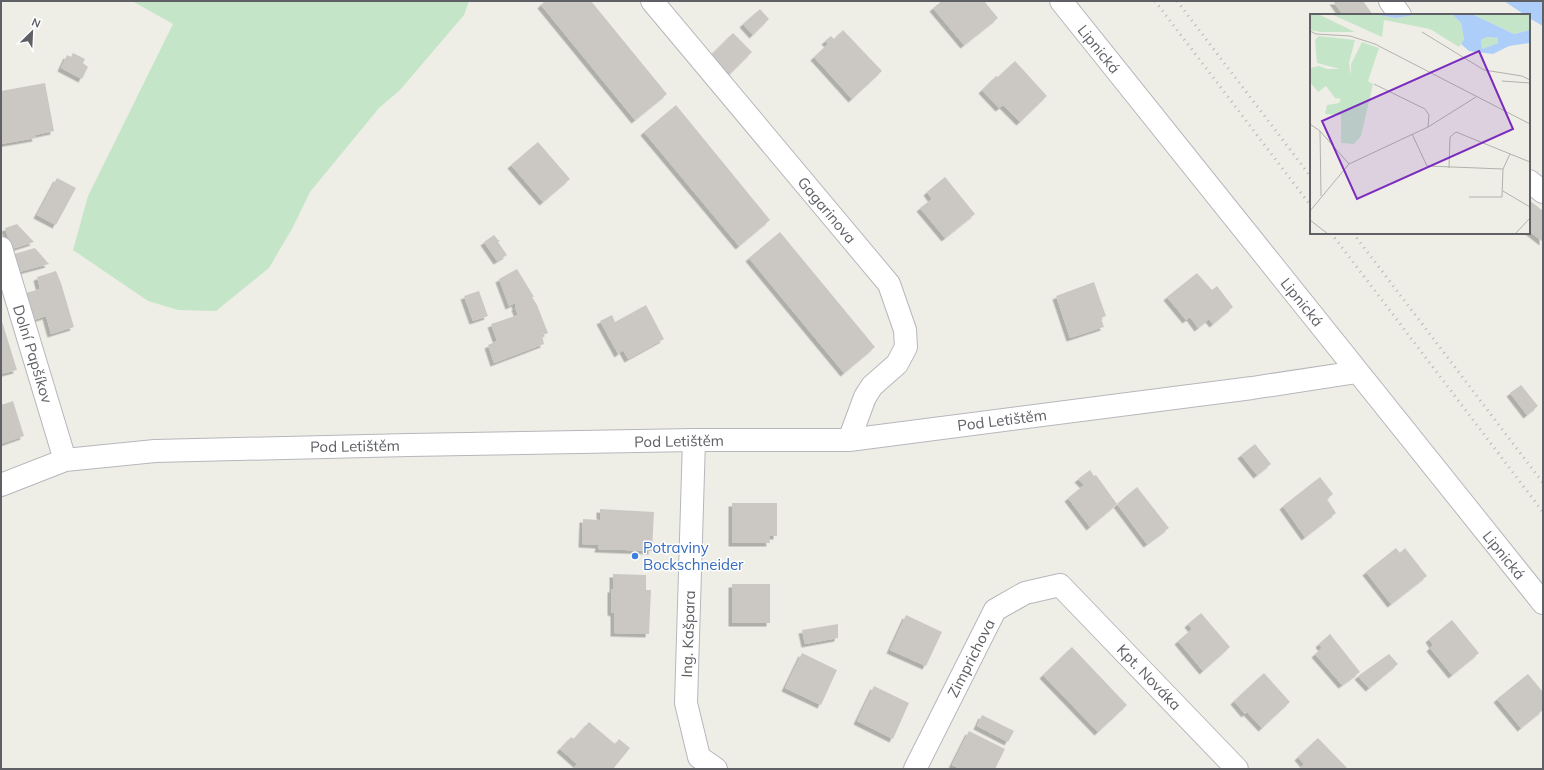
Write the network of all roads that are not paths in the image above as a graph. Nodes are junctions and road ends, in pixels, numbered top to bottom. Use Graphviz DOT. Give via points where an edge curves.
graph roads {
  1 [pos="652,1"];
  2 [pos="1061,1"];
  3 [pos="1390,1"];
  4 [pos="1399,14"];
  5 [pos="1530,182"];
  6 [pos="1543,192"];
  7 [pos="1,248"];
  8 [pos="1357,372"];
  9 [pos="694,440"];
  10 [pos="849,440"];
  11 [pos="65,460"];
  12 [pos="1,485"];
  13 [pos="1060,584"];
  14 [pos="1543,603"];
  15 [pos="716,769"];
  16 [pos="915,769"];
  17 [pos="1237,769"];
  1 -- 10 [label="street, Gagarinova" via="889,284 905,330 906,347 897,364 872,386"];
  2 -- 8 [label="street, Lipnická"];
  3 -- 4 [label="street"];
  5 -- 6 [label="street"];
  7 -- 11 [label="street, Dolní Papšíkov"];
  8 -- 10 [label="street, Pod Letištěm"];
  8 -- 14 [label="street, Lipnická"];
  9 -- 10 [label="street, Pod Letištěm"];
  9 -- 11 [label="street, Pod Letištěm" via="155,451"];
  9 -- 15 [label="street, Ing. Kašpara" via="686,703 699,758"];
  11 -- 12 [label="street, Pod Letištěm"];
  13 -- 16 [label="street, Zimprichova" via="1025,592 995,610"];
  13 -- 17 [label="street, Kpt. Nováka"];
}
